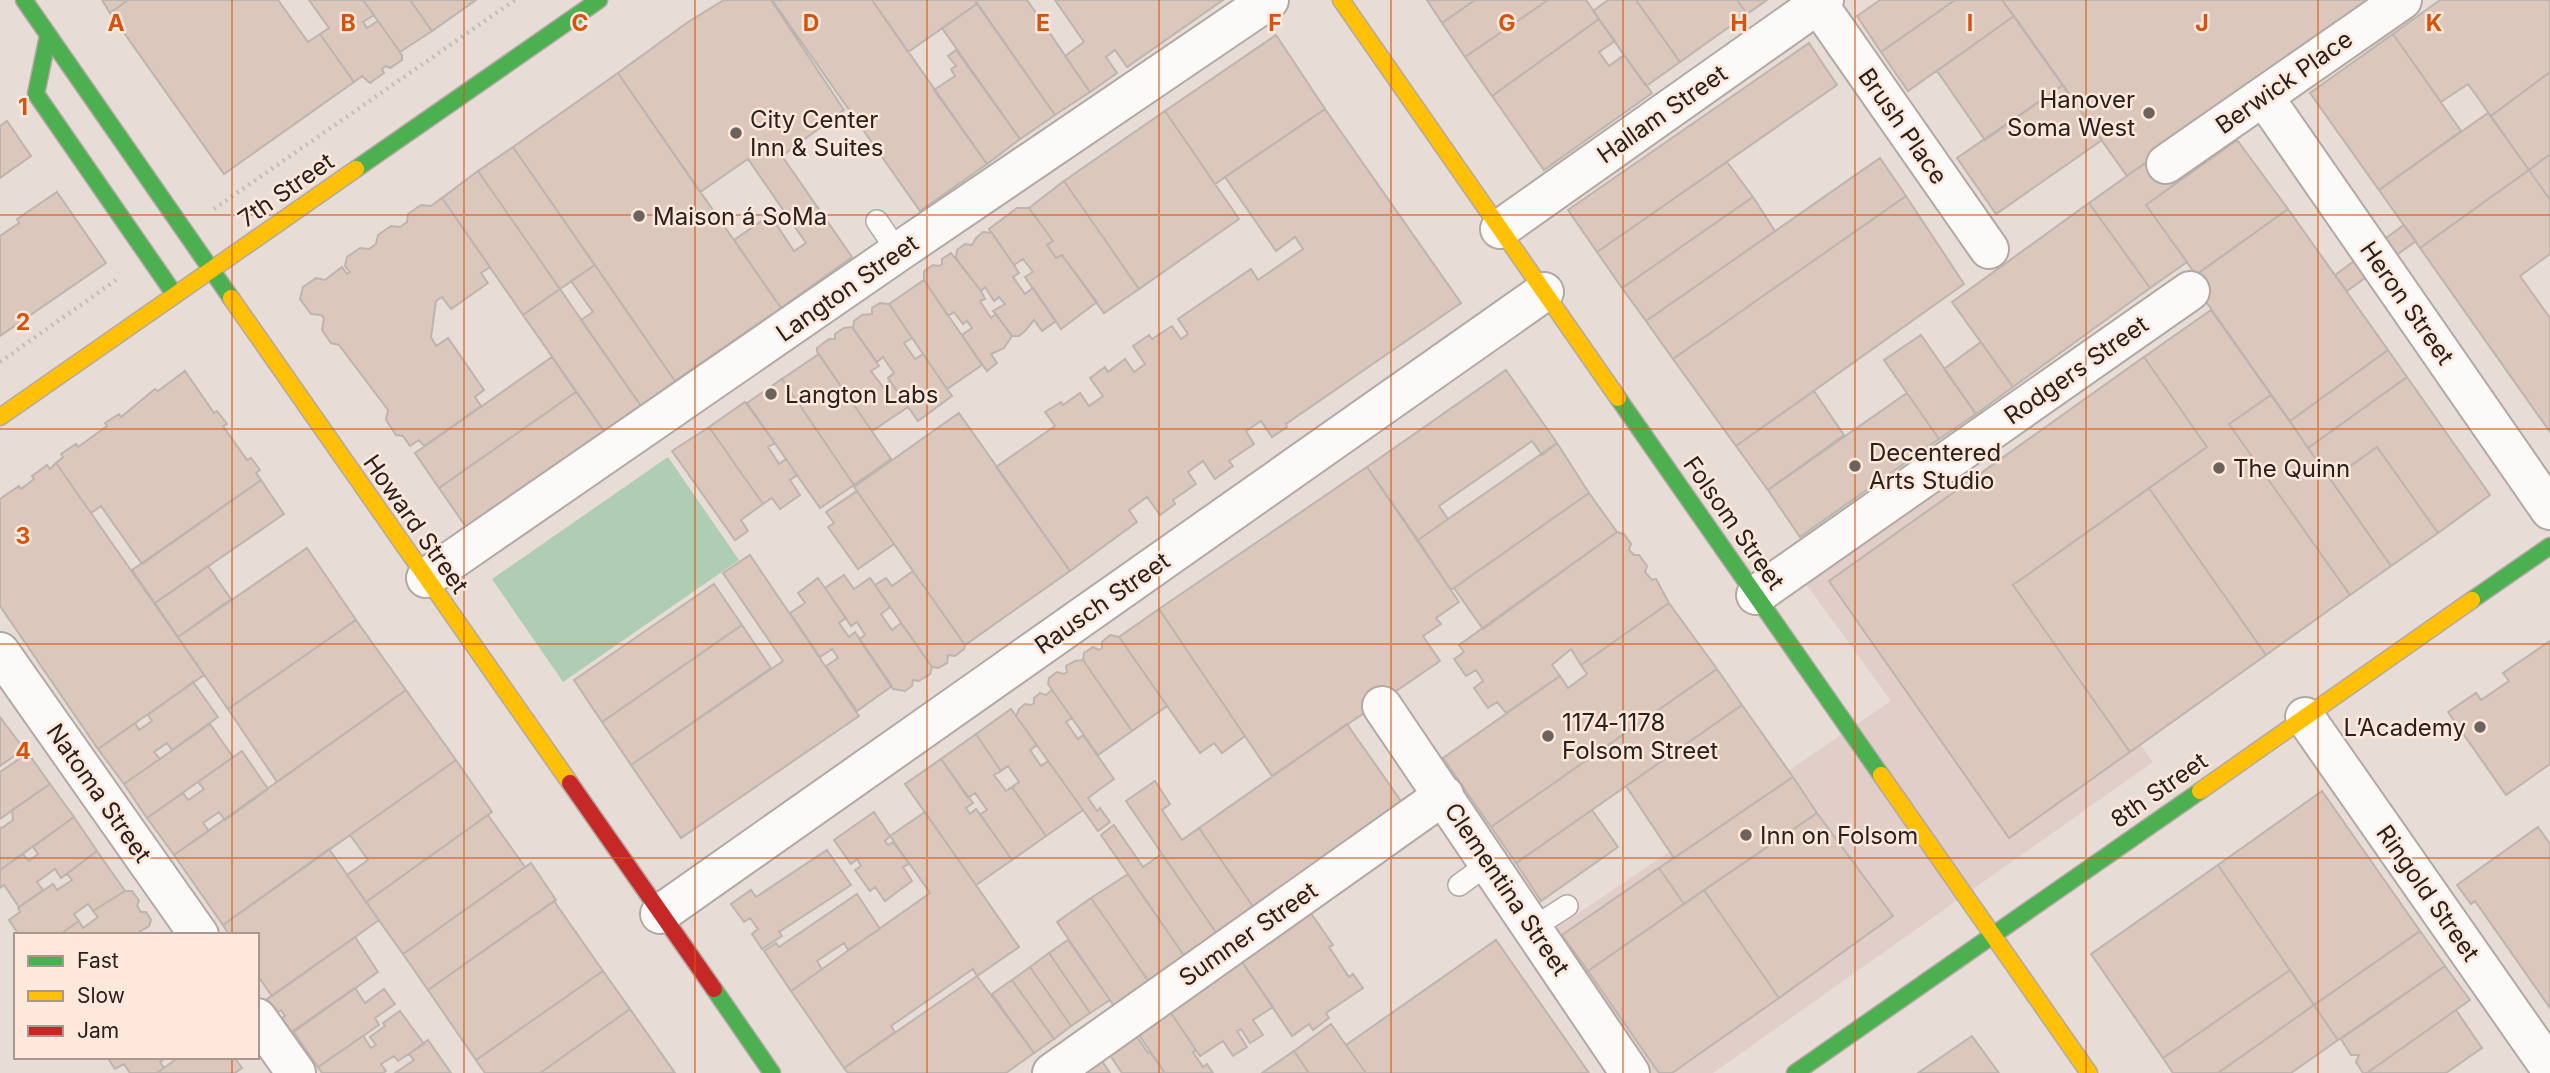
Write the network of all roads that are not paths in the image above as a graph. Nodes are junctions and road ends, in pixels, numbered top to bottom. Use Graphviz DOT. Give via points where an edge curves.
graph roads {
  1 [pos="24,0"];
  2 [pos="599,0"];
  3 [pos="1269,0"];
  4 [pos="1341,0"];
  5 [pos="2402,0"];
  6 [pos="1821,2"];
  7 [pos="48,36"];
  8 [pos="2264,97"];
  9 [pos="2166,164"];
  10 [pos="877,220"];
  11 [pos="1500,229"];
  12 [pos="1989,249"];
  13 [pos="898,252"];
  14 [pos="211,270"];
  15 [pos="2190,291"];
  16 [pos="1544,292"];
  17 [pos="175,295"];
  18 [pos="0,417"];
  19 [pos="2550,510"];
  20 [pos="2550,546"];
  21 [pos="426,578"];
  22 [pos="1756,595"];
  23 [pos="0,652"];
  24 [pos="1382,706"];
  25 [pos="2305,717"];
  26 [pos="1444,795"];
  27 [pos="1567,906"];
  28 [pos="660,914"];
  29 [pos="1534,928"];
  30 [pos="198,933"];
  31 [pos="1993,935"];
  32 [pos="259,1021"];
  33 [pos="2550,1069"];
  34 [pos="296,1073"];
  35 [pos="772,1073"];
  36 [pos="1052,1073"];
  37 [pos="1630,1073"];
  38 [pos="1795,1073"];
  39 [pos="2089,1073"];
  1 -- 7 [label="main road, Howard Street"];
  2 -- 14 [label="main road, 7th Street"];
  3 -- 13 [label="street, Langton Street"];
  4 -- 11 [label="main road, Folsom Street"];
  5 -- 8 [label="street, Berwick Place"];
  6 -- 11 [label="street, Hallam Street"];
  6 -- 12 [label="street, Brush Place"];
  7 -- 14 [label="main road, Howard Street"];
  7 -- 17 [label="main road" via="36,94"];
  8 -- 9 [label="street, Berwick Place"];
  8 -- 19 [label="street, Heron Street"];
  10 -- 13 [label="lane"];
  11 -- 16 [label="main road, Folsom Street"];
  13 -- 21 [label="street, Langton Street"];
  14 -- 17 [label="main road, 7th Street"];
  14 -- 21 [label="main road, Howard Street"];
  15 -- 22 [label="street, Rodgers Street"];
  16 -- 22 [label="main road, Folsom Street"];
  16 -- 28 [label="street, Rausch Street"];
  17 -- 18 [label="main road, 7th Street"];
  20 -- 25 [label="main road, 8th Street"];
  21 -- 28 [label="main road, Howard Street"];
  22 -- 31 [label="main road, Folsom Street"];
  23 -- 30 [label="street, Natoma Street"];
  24 -- 26 [label="street, Clementina Street"];
  25 -- 31 [label="main road, 8th Street"];
  25 -- 33 [label="street, Ringold Street"];
  26 -- 29 [label="street, Clementina Street" via="1474,874"];
  26 -- 36 [label="street, Sumner Street"];
  27 -- 29 [label="lane"];
  28 -- 35 [label="main road, Howard Street"];
  29 -- 37 [label="street, Clementina Street"];
  31 -- 38 [label="main road, 8th Street"];
  31 -- 39 [label="main road, Folsom Street"];
  32 -- 34 [label="street"];
}
